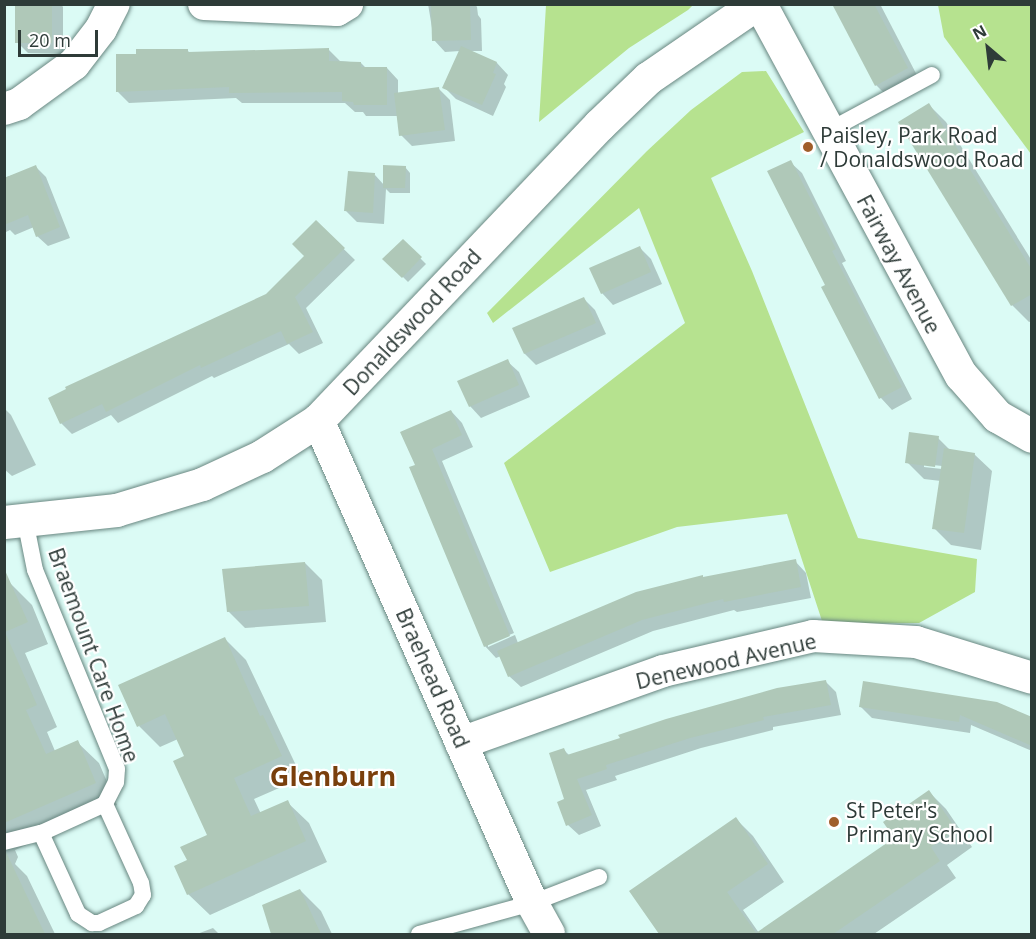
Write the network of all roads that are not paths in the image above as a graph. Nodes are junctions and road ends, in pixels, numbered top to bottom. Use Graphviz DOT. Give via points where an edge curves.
graph roads {
  1 [pos="114,4"];
  2 [pos="204,4"];
  3 [pos="347,4"];
  4 [pos="758,4"];
  5 [pos="932,75"];
  6 [pos="4,110"];
  7 [pos="828,131"];
  8 [pos="318,420"];
  9 [pos="1032,436"];
  10 [pos="15,521"];
  11 [pos="1032,678"];
  12 [pos="462,743"];
  13 [pos="105,804"];
  14 [pos="41,833"];
  15 [pos="4,842"];
  16 [pos="599,877"];
  17 [pos="532,903"];
  18 [pos="419,934"];
  19 [pos="549,934"];
  1 -- 6 [label="street" via="101,29 74,64 19,104"];
  2 -- 3 [label="street" via="338,10"];
  4 -- 7 [label="street, Fairway Avenue"];
  4 -- 8 [label="street, Donaldswood Road" via="648,78 598,125"];
  5 -- 7 [label="lane"];
  7 -- 9 [label="street, Fairway Avenue" via="961,375 998,416"];
  8 -- 10 [label="street, Donaldswood Road" via="262,456 202,484 116,510"];
  8 -- 12 [label="street, Braehead Road"];
  10 -- 13 [label="lane, Braemount Care Home" via="117,769 116,782"];
  11 -- 12 [label="street, Denewood Avenue" via="916,642 813,636 663,671"];
  12 -- 17 [label="street, Braehead Road"];
  13 -- 14 [label="lane"];
  13 -- 14 [label="lane" via="143,889 136,906 108,919 92,923 78,914"];
  14 -- 15 [label="lane"];
  16 -- 17 [label="lane"];
  17 -- 18 [label="lane"];
  17 -- 19 [label="street, Braehead Road"];
}
